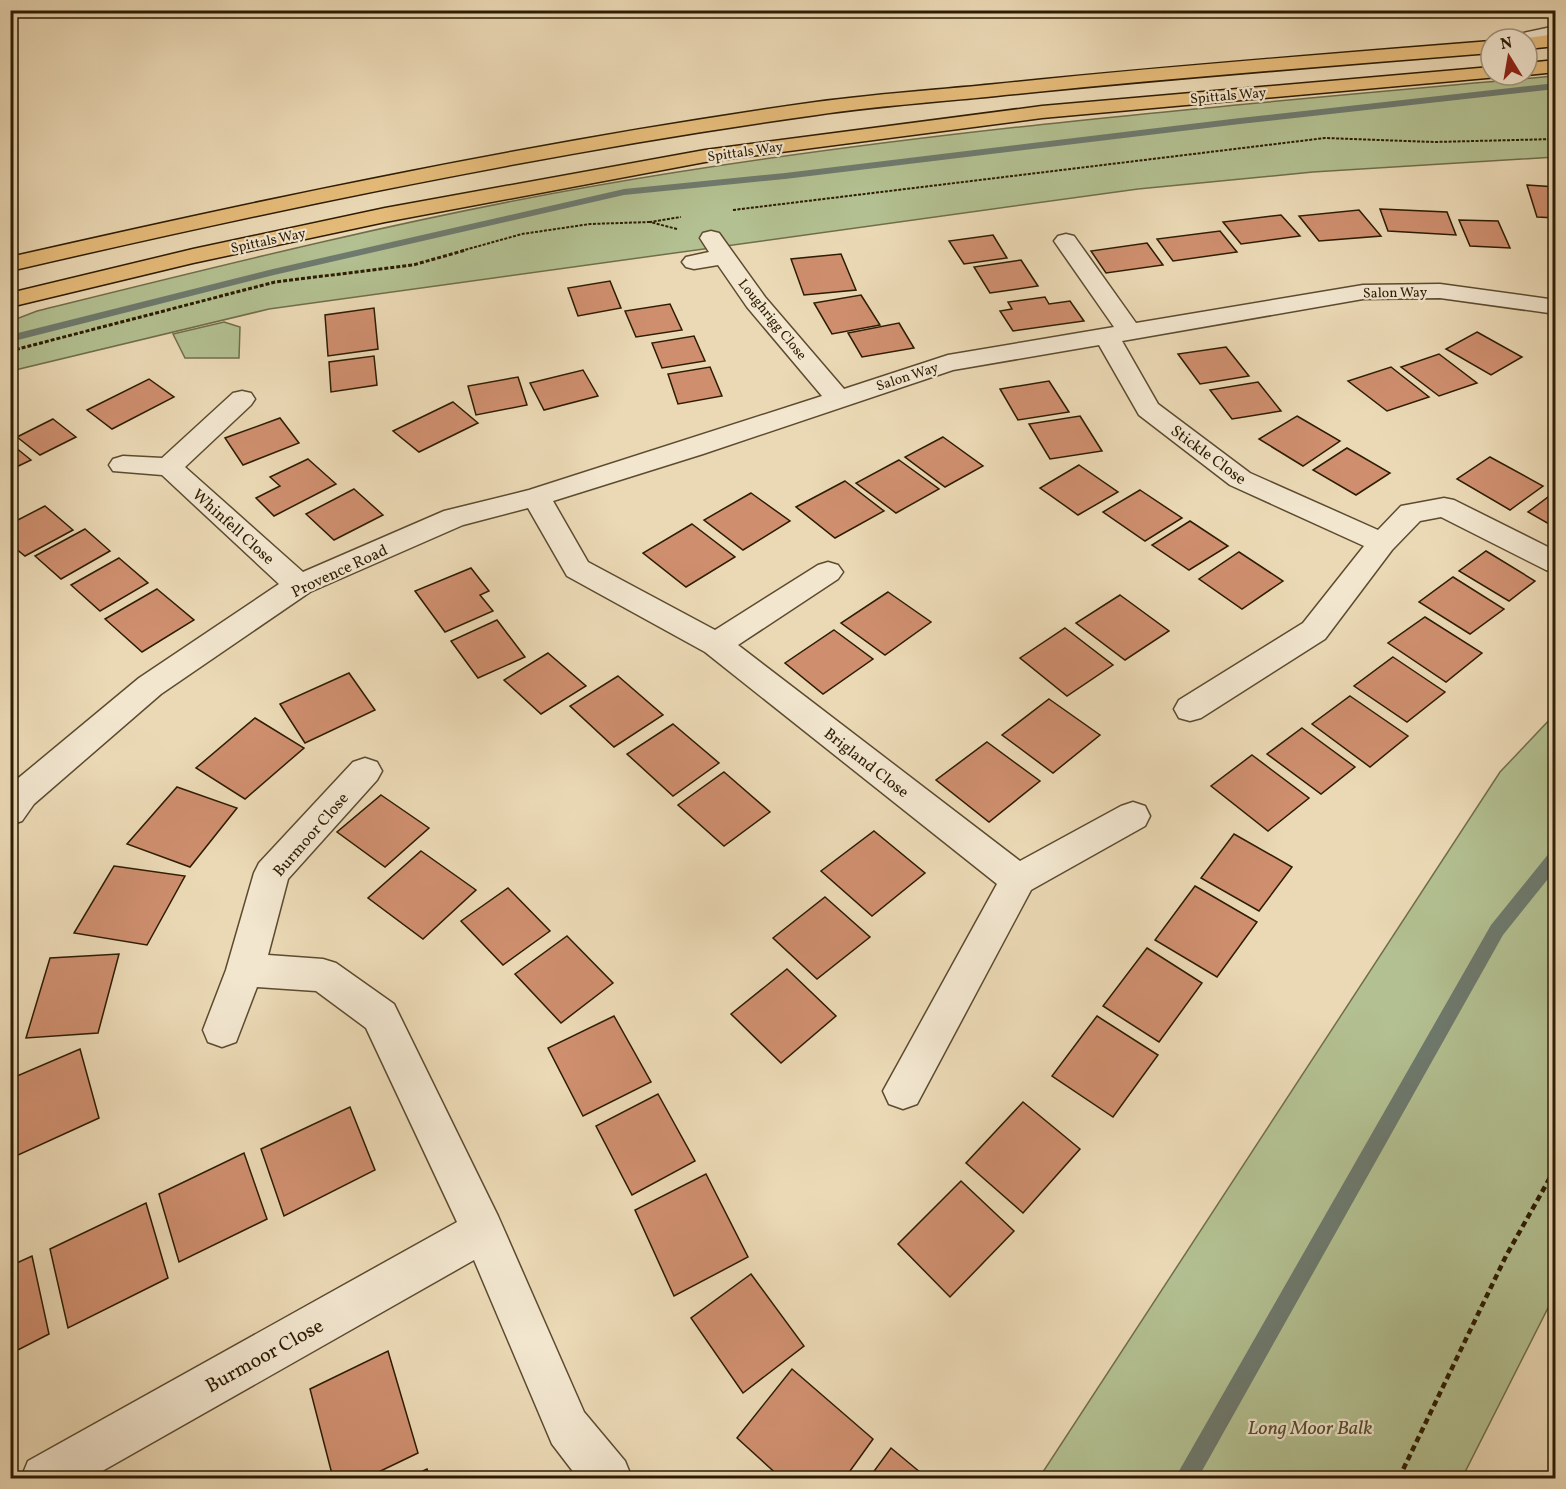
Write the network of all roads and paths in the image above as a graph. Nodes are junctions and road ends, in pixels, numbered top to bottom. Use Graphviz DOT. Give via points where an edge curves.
graph roads {
  1 [pos="1556,32"];
  2 [pos="1539,35"];
  3 [pos="1556,40"];
  4 [pos="1539,42"];
  5 [pos="1479,48"];
  6 [pos="1556,66"];
  7 [pos="1539,68"];
  8 [pos="1479,74"];
  9 [pos="1556,139"];
  10 [pos="730,210"];
  11 [pos="684,217"];
  12 [pos="650,222"];
  13 [pos="1066,241"];
  14 [pos="718,247"];
  15 [pos="694,262"];
  16 [pos="10,264"];
  17 [pos="10,300"];
  18 [pos="1556,307"];
  19 [pos="1118,334"];
  20 [pos="10,351"];
  21 [pos="838,398"];
  22 [pos="242,399"];
  23 [pos="693,448"];
  24 [pos="123,465"];
  25 [pos="169,467"];
  26 [pos="536,497"];
  27 [pos="1382,543"];
  28 [pos="1556,563"];
  29 [pos="828,572"];
  30 [pos="299,585"];
  31 [pos="716,644"];
  32 [pos="1190,709"];
  33 [pos="365,771"];
  34 [pos="10,812"];
  35 [pos="1133,816"];
  36 [pos="1018,880"];
  37 [pos="245,970"];
  38 [pos="222,1030"];
  39 [pos="903,1091"];
  40 [pos="1556,1167"];
  41 [pos="483,1231"];
  42 [pos="45,1479"];
  43 [pos="608,1479"];
  44 [pos="1399,1479"];
  1 -- 2 [label="street"];
  3 -- 4 [label="highway"];
  5 -- 16 [label="highway, Spittals Way" via="1170,72 819,108 380,184"];
  6 -- 7 [label="highway"];
  8 -- 17 [label="highway, Spittals Way" via="1042,111 705,156 385,215"];
  9 -- 10 [label="path" via="1434,142 1325,138"];
  11 -- 12 [label="path"];
  12 -- 14 [label="path"];
  12 -- 20 [label="path" via="522,234 413,265 276,282"];
  13 -- 19 [label="street"];
  14 -- 15 [label="street"];
  14 -- 21 [label="street, Loughrigg Close" via="756,302"];
  18 -- 19 [label="street, Salon Way" via="1440,291 1364,292"];
  19 -- 21 [label="street, Salon Way" via="948,363"];
  19 -- 27 [label="street, Stickle Close" via="1148,409 1240,479"];
  21 -- 23 [label="street, Salon Way"];
  22 -- 25 [label="street"];
  23 -- 26 [label="street, Provence Road"];
  24 -- 25 [label="street"];
  25 -- 30 [label="street, Whinfell Close"];
  26 -- 30 [label="street, Provence Road" via="454,518"];
  26 -- 31 [label="street, Brigland Close" via="577,569"];
  27 -- 28 [label="street" via="1411,513 1444,507"];
  27 -- 32 [label="street" via="1314,631"];
  29 -- 31 [label="street"];
  30 -- 34 [label="street, Provence Road" via="150,686 22,795"];
  31 -- 36 [label="street, Brigland Close"];
  33 -- 37 [label="street, Burmoor Close" via="272,873"];
  35 -- 36 [label="street"];
  36 -- 39 [label="street"];
  37 -- 38 [label="street, Burmoor Close"];
  37 -- 41 [label="street" via="323,975 381,1016"];
  40 -- 44 [label="path" via="1506,1256"];
  41 -- 42 [label="street, Burmoor Close"];
  41 -- 43 [label="street" via="568,1428"];
}
